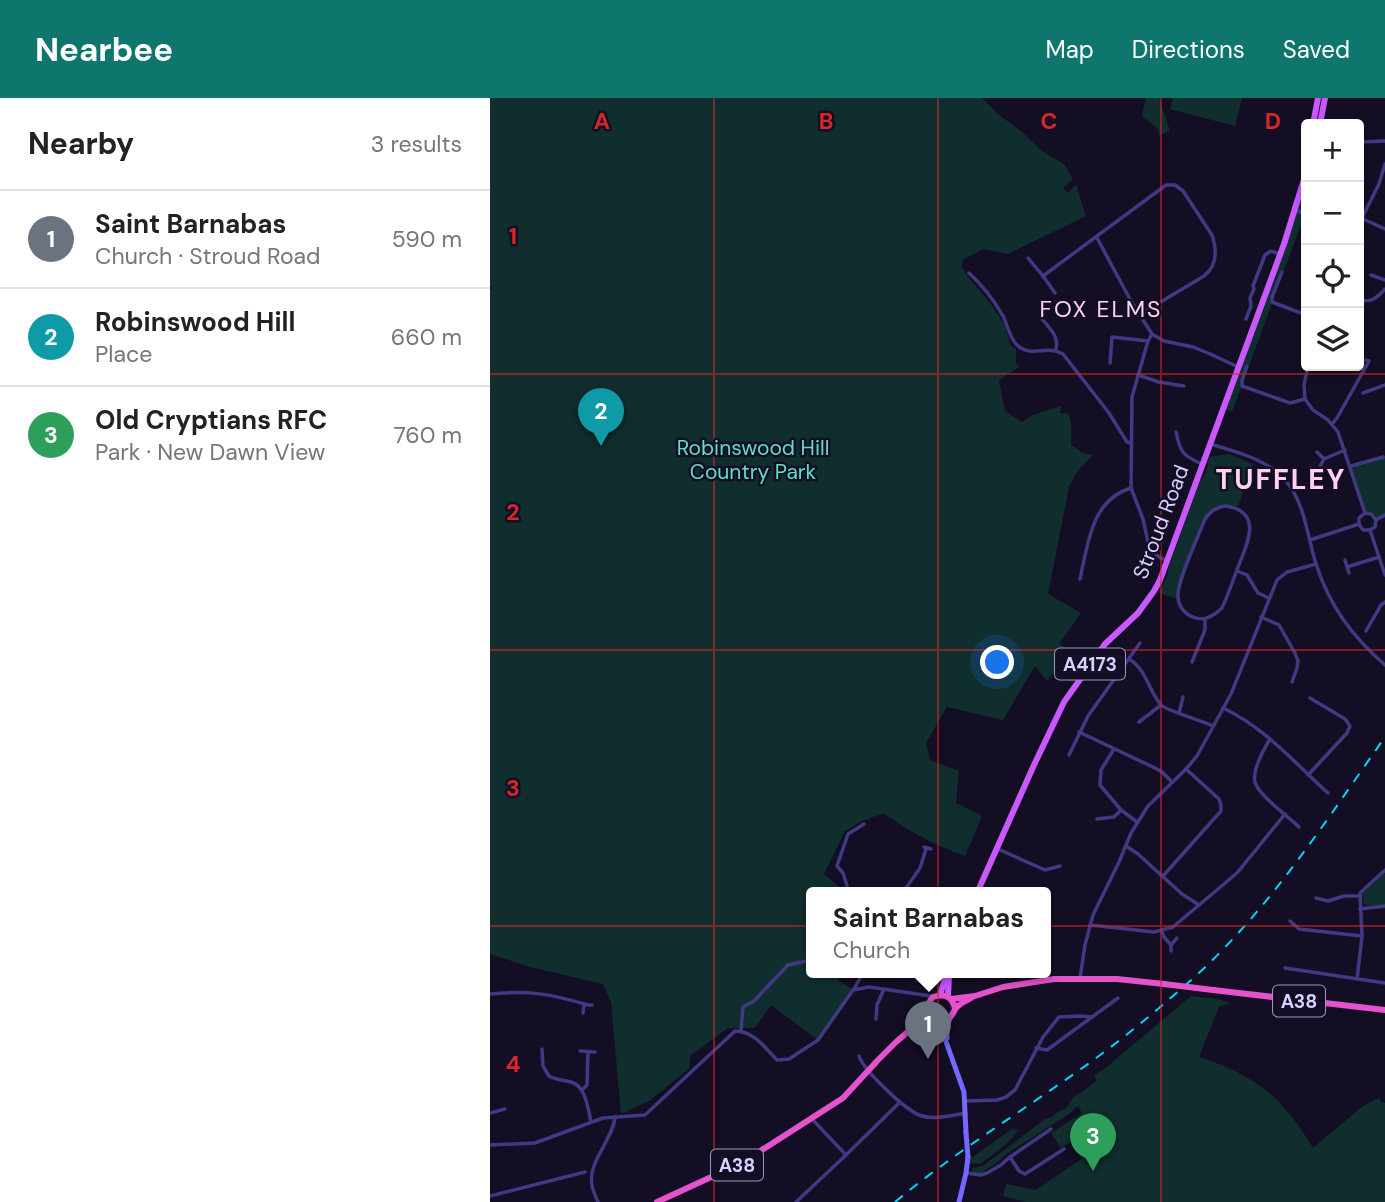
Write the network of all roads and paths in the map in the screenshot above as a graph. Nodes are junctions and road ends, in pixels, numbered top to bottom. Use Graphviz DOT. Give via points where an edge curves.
graph roads {
  1 [pos="1318,98"];
  2 [pos="1325,98"];
  3 [pos="1314,119"];
  4 [pos="1321,119"];
  5 [pos="1385,141"];
  6 [pos="1364,142"];
  7 [pos="1385,146"];
  8 [pos="1385,164"];
  9 [pos="1303,182"];
  10 [pos="1295,210"];
  11 [pos="1301,212"];
  12 [pos="1364,212"];
  13 [pos="1364,219"];
  14 [pos="1385,229"];
  15 [pos="1096,238"];
  16 [pos="1280,254"];
  17 [pos="1028,258"];
  18 [pos="1282,272"];
  19 [pos="969,273"];
  20 [pos="1369,275"];
  21 [pos="1043,276"];
  22 [pos="1385,281"];
  23 [pos="1385,289"];
  24 [pos="1259,292"];
  25 [pos="1055,293"];
  26 [pos="1364,301"];
  27 [pos="1301,312"];
  28 [pos="1139,315"];
  29 [pos="1042,319"];
  30 [pos="1247,319"];
  31 [pos="1152,334"];
  32 [pos="1148,341"];
  33 [pos="1056,349"];
  34 [pos="1366,360"];
  35 [pos="1110,363"];
  36 [pos="1247,366"];
  37 [pos="1238,367"];
  38 [pos="1307,371"];
  39 [pos="1138,375"];
  40 [pos="1184,386"];
  41 [pos="1385,386"];
  42 [pos="1363,393"];
  43 [pos="1305,399"];
  44 [pos="1332,424"];
  45 [pos="1175,434"];
  46 [pos="1131,443"];
  47 [pos="1209,443"];
  48 [pos="1345,450"];
  49 [pos="1317,452"];
  50 [pos="1382,457"];
  51 [pos="1324,459"];
  52 [pos="1202,464"];
  53 [pos="1350,467"];
  54 [pos="1319,468"];
  55 [pos="1131,488"];
  56 [pos="1365,513"];
  57 [pos="1385,515"];
  58 [pos="1376,520"];
  59 [pos="1359,524"];
  60 [pos="1370,530"];
  61 [pos="1310,540"];
  62 [pos="1379,557"];
  63 [pos="1167,561"];
  64 [pos="1345,561"];
  65 [pos="1316,564"];
  66 [pos="1347,567"];
  67 [pos="1236,571"];
  68 [pos="1073,572"];
  69 [pos="1384,572"];
  70 [pos="1082,573"];
  71 [pos="1349,573"];
  72 [pos="1080,579"];
  73 [pos="1269,598"];
  74 [pos="1385,602"];
  75 [pos="1261,617"];
  76 [pos="1205,619"];
  77 [pos="1366,631"];
  78 [pos="1140,643"];
  79 [pos="1129,659"];
  80 [pos="1192,662"];
  81 [pos="1385,666"];
  82 [pos="1292,682"];
  83 [pos="1183,696"];
  84 [pos="1310,698"];
  85 [pos="1161,705"];
  86 [pos="1223,708"];
  87 [pos="1179,713"];
  88 [pos="1139,722"];
  89 [pos="1213,726"];
  90 [pos="1079,732"];
  91 [pos="1270,739"];
  92 [pos="1072,748"];
  93 [pos="1114,749"];
  94 [pos="1078,751"];
  95 [pos="1069,755"];
  96 [pos="1184,771"];
  97 [pos="1308,775"];
  98 [pos="1172,782"];
  99 [pos="1328,793"];
  100 [pos="1121,810"];
  101 [pos="1285,814"];
  102 [pos="1099,818"];
  103 [pos="1137,822"];
  104 [pos="864,824"];
  105 [pos="1299,827"];
  106 [pos="1126,846"];
  107 [pos="927,848"];
  108 [pos="996,849"];
  109 [pos="1056,866"];
  110 [pos="1385,870"];
  111 [pos="1163,876"];
  112 [pos="847,887"];
  113 [pos="907,887"];
  114 [pos="980,887"];
  115 [pos="1360,895"];
  116 [pos="1316,898"];
  117 [pos="1199,905"];
  118 [pos="1385,906"];
  119 [pos="1360,909"];
  120 [pos="1290,921"];
  121 [pos="1090,925"];
  122 [pos="1162,931"];
  123 [pos="1362,936"];
  124 [pos="1177,938"];
  125 [pos="1171,945"];
  126 [pos="1171,951"];
  127 [pos="806,961"];
  128 [pos="1284,968"];
  129 [pos="860,978"];
  130 [pos="945,978"];
  131 [pos="948,978"];
  132 [pos="1080,978"];
  133 [pos="1357,979"];
  134 [pos="1385,983"];
  135 [pos="884,989"];
  136 [pos="853,990"];
  137 [pos="490,994"];
  138 [pos="921,996"];
  139 [pos="936,996"];
  140 [pos="975,996"];
  141 [pos="950,998"];
  142 [pos="1118,998"];
  143 [pos="928,1003"];
  144 [pos="584,1004"];
  145 [pos="592,1005"];
  146 [pos="955,1009"];
  147 [pos="1385,1010"];
  148 [pos="928,1012"];
  149 [pos="583,1013"];
  150 [pos="1091,1017"];
  151 [pos="950,1018"];
  152 [pos="876,1019"];
  153 [pos="936,1021"];
  154 [pos="918,1023"];
  155 [pos="741,1031"];
  156 [pos="946,1041"];
  157 [pos="1036,1048"];
  158 [pos="542,1049"];
  159 [pos="580,1051"];
  160 [pos="588,1052"];
  161 [pos="595,1052"];
  162 [pos="859,1056"];
  163 [pos="868,1071"];
  164 [pos="582,1090"];
  165 [pos="965,1101"];
  166 [pos="900,1102"];
  167 [pos="505,1109"];
  168 [pos="490,1113"];
  169 [pos="966,1114"];
  170 [pos="615,1117"];
  171 [pos="812,1119"];
  172 [pos="591,1122"];
  173 [pos="1051,1129"];
  174 [pos="490,1145"];
  175 [pos="1064,1149"];
  176 [pos="846,1155"];
  177 [pos="1010,1157"];
  178 [pos="584,1172"];
  179 [pos="966,1173"];
  180 [pos="490,1196"];
  181 [pos="598,1202"];
  182 [pos="657,1202"];
  183 [pos="796,1202"];
  184 [pos="959,1202"];
  1 -- 3 [label="main road"];
  2 -- 4 [label="main road"];
  5 -- 6 [label="street"];
  5 -- 7 [label="street"];
  8 -- 12 [label="street"];
  9 -- 10 [label="main road, Stroud Road / A4173"];
  10 -- 11 [label="street"];
  10 -- 16 [label="main road, Stroud Road / A4173"];
  13 -- 14 [label="street"];
  15 -- 21 [label="street"];
  15 -- 28 [label="street"];
  15 -- 28 [label="street" via="1169,184 1183,191 1212,235 1215,264 1209,272"];
  16 -- 24 [label="main road, Stroud Road / A4173"];
  16 -- 24 [label="street" via="1271,251 1265,255 1253,286"];
  17 -- 21 [label="street"];
  18 -- 27 [label="street" via="1272,302"];
  19 -- 33 [label="street" via="993,301 1018,346 1032,352"];
  20 -- 22 [label="street"];
  21 -- 25 [label="street"];
  23 -- 26 [label="street" via="1373,300"];
  24 -- 30 [label="street" via="1250,298"];
  24 -- 37 [label="main road, Stroud Road / A4173"];
  28 -- 31 [label="street"];
  29 -- 33 [label="street" via="1056,335"];
  31 -- 32 [label="street"];
  31 -- 37 [label="street"];
  32 -- 35 [label="street" via="1112,337"];
  32 -- 39 [label="street"];
  33 -- 46 [label="street" via="1075,367"];
  34 -- 44 [label="street"];
  36 -- 43 [label="street" via="1242,386 1290,403"];
  37 -- 47 [label="main road, Stroud Road / A4173"];
  38 -- 43 [label="street"];
  39 -- 40 [label="street"];
  39 -- 46 [label="street" via="1132,397"];
  41 -- 42 [label="street"];
  43 -- 44 [label="street"];
  44 -- 48 [label="street"];
  45 -- 52 [label="street" via="1185,455"];
  46 -- 55 [label="street"];
  47 -- 52 [label="main road, Stroud Road / A4173"];
  47 -- 61 [label="street" via="1260,462 1283,477 1299,503"];
  48 -- 51 [label="street"];
  48 -- 53 [label="street"];
  49 -- 51 [label="street"];
  50 -- 53 [label="street"];
  51 -- 54 [label="street"];
  52 -- 63 [label="main road, Stroud Road / A4173"];
  53 -- 56 [label="street"];
  55 -- 63 [label="street" via="1149,547"];
  55 -- 70 [label="street" via="1107,502 1094,521"];
  56 -- 58 [label="street"];
  56 -- 59 [label="street"];
  57 -- 58 [label="street"];
  58 -- 60 [label="street"];
  59 -- 60 [label="street"];
  59 -- 61 [label="street"];
  60 -- 62 [label="street"];
  61 -- 65 [label="street"];
  62 -- 66 [label="street"];
  62 -- 69 [label="street"];
  63 -- 108 [label="main road, Stroud Road / A4173" via="1149,599 1105,644 1064,702"];
  64 -- 66 [label="street"];
  65 -- 73 [label="street" via="1283,574"];
  65 -- 81 [label="street" via="1340,618"];
  66 -- 71 [label="street"];
  67 -- 73 [label="street" via="1247,575 1256,592"];
  67 -- 76 [label="street" via="1222,608"];
  67 -- 76 [label="street" via="1250,536 1250,523 1237,509 1219,507 1205,519 1178,593 1183,610"];
  68 -- 70 [label="street"];
  70 -- 72 [label="street"];
  73 -- 75 [label="street"];
  74 -- 77 [label="street"];
  75 -- 82 [label="street" via="1279,625 1295,653 1298,661"];
  75 -- 86 [label="street"];
  76 -- 80 [label="street"];
  78 -- 79 [label="street"];
  79 -- 85 [label="street" via="1142,670"];
  79 -- 90 [label="street"];
  83 -- 87 [label="street"];
  84 -- 97 [label="street" via="1350,726"];
  85 -- 87 [label="street"];
  85 -- 88 [label="street"];
  86 -- 89 [label="street"];
  86 -- 91 [label="street"];
  87 -- 89 [label="street"];
  89 -- 96 [label="street"];
  90 -- 92 [label="street"];
  90 -- 93 [label="street"];
  91 -- 97 [label="street"];
  91 -- 101 [label="street" via="1262,751 1255,782"];
  92 -- 94 [label="street"];
  92 -- 95 [label="street"];
  93 -- 98 [label="street" via="1155,768"];
  93 -- 100 [label="street" via="1101,770 1100,784"];
  96 -- 98 [label="street"];
  96 -- 111 [label="street" via="1219,799 1221,811"];
  97 -- 99 [label="street"];
  98 -- 103 [label="street"];
  100 -- 102 [label="street" via="1114,817"];
  100 -- 103 [label="street"];
  101 -- 105 [label="street"];
  101 -- 117 [label="street" via="1237,873"];
  103 -- 106 [label="street"];
  104 -- 112 [label="street" via="848,834 837,866"];
  106 -- 111 [label="street"];
  106 -- 121 [label="street"];
  107 -- 113 [label="street"];
  108 -- 109 [label="street" via="1045,870"];
  108 -- 114 [label="main road, Stroud Road / A4173"];
  110 -- 115 [label="street"];
  111 -- 117 [label="street"];
  115 -- 116 [label="street" via="1328,901"];
  115 -- 119 [label="street"];
  117 -- 122 [label="street"];
  118 -- 119 [label="street"];
  119 -- 123 [label="street"];
  120 -- 123 [label="street" via="1299,929"];
  121 -- 122 [label="street"];
  121 -- 132 [label="street"];
  122 -- 125 [label="street"];
  123 -- 133 [label="street"];
  124 -- 125 [label="street"];
  125 -- 126 [label="street"];
  127 -- 155 [label="street" via="788,965 743,1007"];
  128 -- 133 [label="street"];
  129 -- 136 [label="street"];
  130 -- 139 [label="main road"];
  131 -- 141 [label="main road"];
  132 -- 140 [label="highway, A38"];
  132 -- 147 [label="highway, A38, bridge"];
  133 -- 134 [label="street"];
  135 -- 136 [label="street"];
  135 -- 138 [label="street"];
  135 -- 152 [label="street"];
  136 -- 155 [label="street" via="818,1040 789,1059 777,1060"];
  137 -- 144 [label="street" via="536,993"];
  138 -- 139 [label="street"];
  138 -- 143 [label="street"];
  139 -- 141 [label="highway, A38"];
  139 -- 143 [label="highway"];
  140 -- 141 [label="highway, A38"];
  140 -- 146 [label="highway, A38"];
  141 -- 146 [label="highway"];
  142 -- 150 [label="street"];
  143 -- 148 [label="highway"];
  144 -- 145 [label="street"];
  144 -- 149 [label="street"];
  146 -- 151 [label="highway, A38"];
  148 -- 153 [label="highway"];
  148 -- 154 [label="highway, A38"];
  150 -- 157 [label="street" via="1047,1051"];
  150 -- 157 [label="street" via="1059,1017"];
  151 -- 153 [label="highway, A38"];
  151 -- 156 [label="main road"];
  153 -- 154 [label="highway, A38"];
  153 -- 156 [label="main road"];
  154 -- 163 [label="highway, A38"];
  155 -- 170 [label="street" via="735,1031 645,1115"];
  156 -- 165 [label="main road"];
  157 -- 165 [label="street" via="1015,1090 1006,1097"];
  158 -- 164 [label="street" via="549,1076 578,1084"];
  159 -- 160 [label="street"];
  160 -- 161 [label="street"];
  160 -- 164 [label="street" via="587,1085"];
  162 -- 163 [label="street"];
  163 -- 166 [label="street"];
  163 -- 171 [label="highway, A38" via="843,1098"];
  164 -- 172 [label="street"];
  165 -- 169 [label="main road"];
  166 -- 169 [label="street" via="924,1117"];
  166 -- 176 [label="street"];
  167 -- 168 [label="street"];
  169 -- 179 [label="main road, bridge"];
  170 -- 172 [label="street"];
  170 -- 181 [label="street" via="593,1172"];
  171 -- 176 [label="street"];
  171 -- 182 [label="highway, A38" via="733,1167"];
  172 -- 174 [label="street" via="535,1143"];
  173 -- 177 [label="street"];
  175 -- 177 [label="street" via="1025,1174"];
  176 -- 183 [label="street"];
  177 -- 179 [label="street" via="981,1175"];
  178 -- 180 [label="street"];
  179 -- 184 [label="main road"];
}
